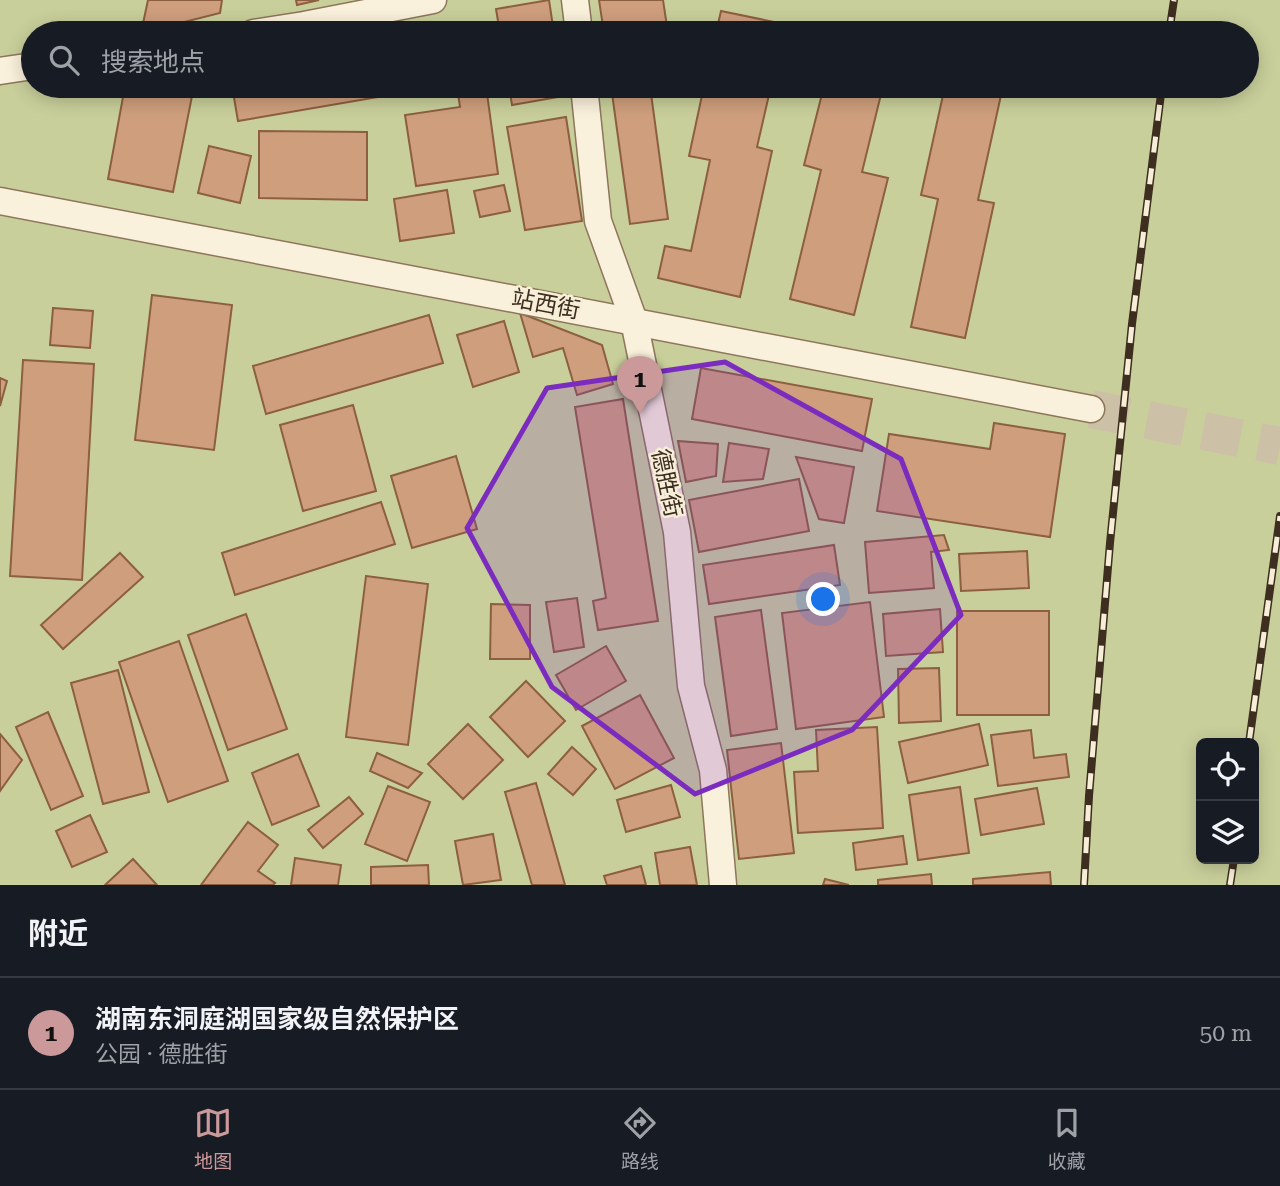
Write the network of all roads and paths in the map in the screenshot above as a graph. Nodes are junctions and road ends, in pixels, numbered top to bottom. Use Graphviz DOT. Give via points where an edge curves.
graph roads {
  1 [pos="433,0"];
  2 [pos="575,0"];
  3 [pos="325,21"];
  4 [pos="578,21"];
  5 [pos="21,68"];
  6 [pos="0,71"];
  7 [pos="585,98"];
  8 [pos="0,201"];
  9 [pos="634,321"];
  10 [pos="1091,409"];
  11 [pos="723,885"];
  1 -- 3 [label="street"];
  2 -- 4 [label="street"];
  5 -- 6 [label="street"];
  7 -- 9 [label="street, 德胜街" via="598,221"];
  8 -- 9 [label="street, 站西街"];
  9 -- 10 [label="street, 站西街"];
  9 -- 11 [label="street, 德胜街" via="677,532 691,686 713,770"];
}
